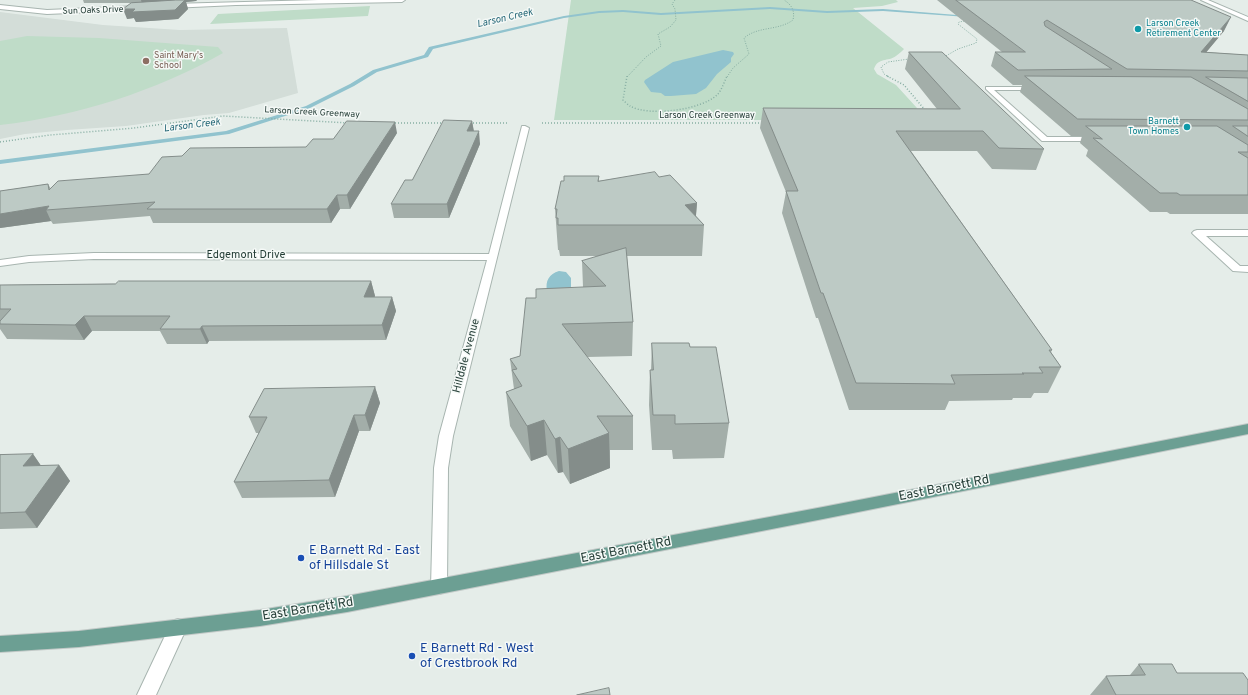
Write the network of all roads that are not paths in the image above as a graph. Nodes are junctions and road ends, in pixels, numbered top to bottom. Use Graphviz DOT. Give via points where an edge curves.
graph roads {
  1 [pos="402,0"];
  2 [pos="1204,0"];
  3 [pos="331,1"];
  4 [pos="166,6"];
  5 [pos="0,7"];
  6 [pos="144,8"];
  7 [pos="1248,18"];
  8 [pos="1049,88"];
  9 [pos="525,128"];
  10 [pos="1108,139"];
  11 [pos="1248,233"];
  12 [pos="493,257"];
  13 [pos="0,263"];
  14 [pos="1248,269"];
  15 [pos="1248,429"];
  16 [pos="439,587"];
  17 [pos="178,627"];
  18 [pos="0,644"];
  19 [pos="146,695"];
  1 -- 3 [label="street"];
  2 -- 7 [label="street"];
  3 -- 4 [label="street"];
  5 -- 6 [label="street, Sun Oaks Drive" via="73,12"];
  8 -- 10 [label="street" via="988,88 1045,139"];
  9 -- 12 [label="street, Hilldale Avenue"];
  11 -- 14 [label="street" via="1197,233 1237,269"];
  12 -- 13 [label="street, Edgemont Drive" via="94,256"];
  12 -- 16 [label="street, Hilldale Avenue" via="445,442 441,468"];
  15 -- 16 [label="main road, East Barnett Rd"];
  16 -- 17 [label="main road, East Barnett Rd" via="267,616"];
  17 -- 18 [label="main road, East Barnett Rd" via="79,639"];
  17 -- 19 [label="street"];
}
